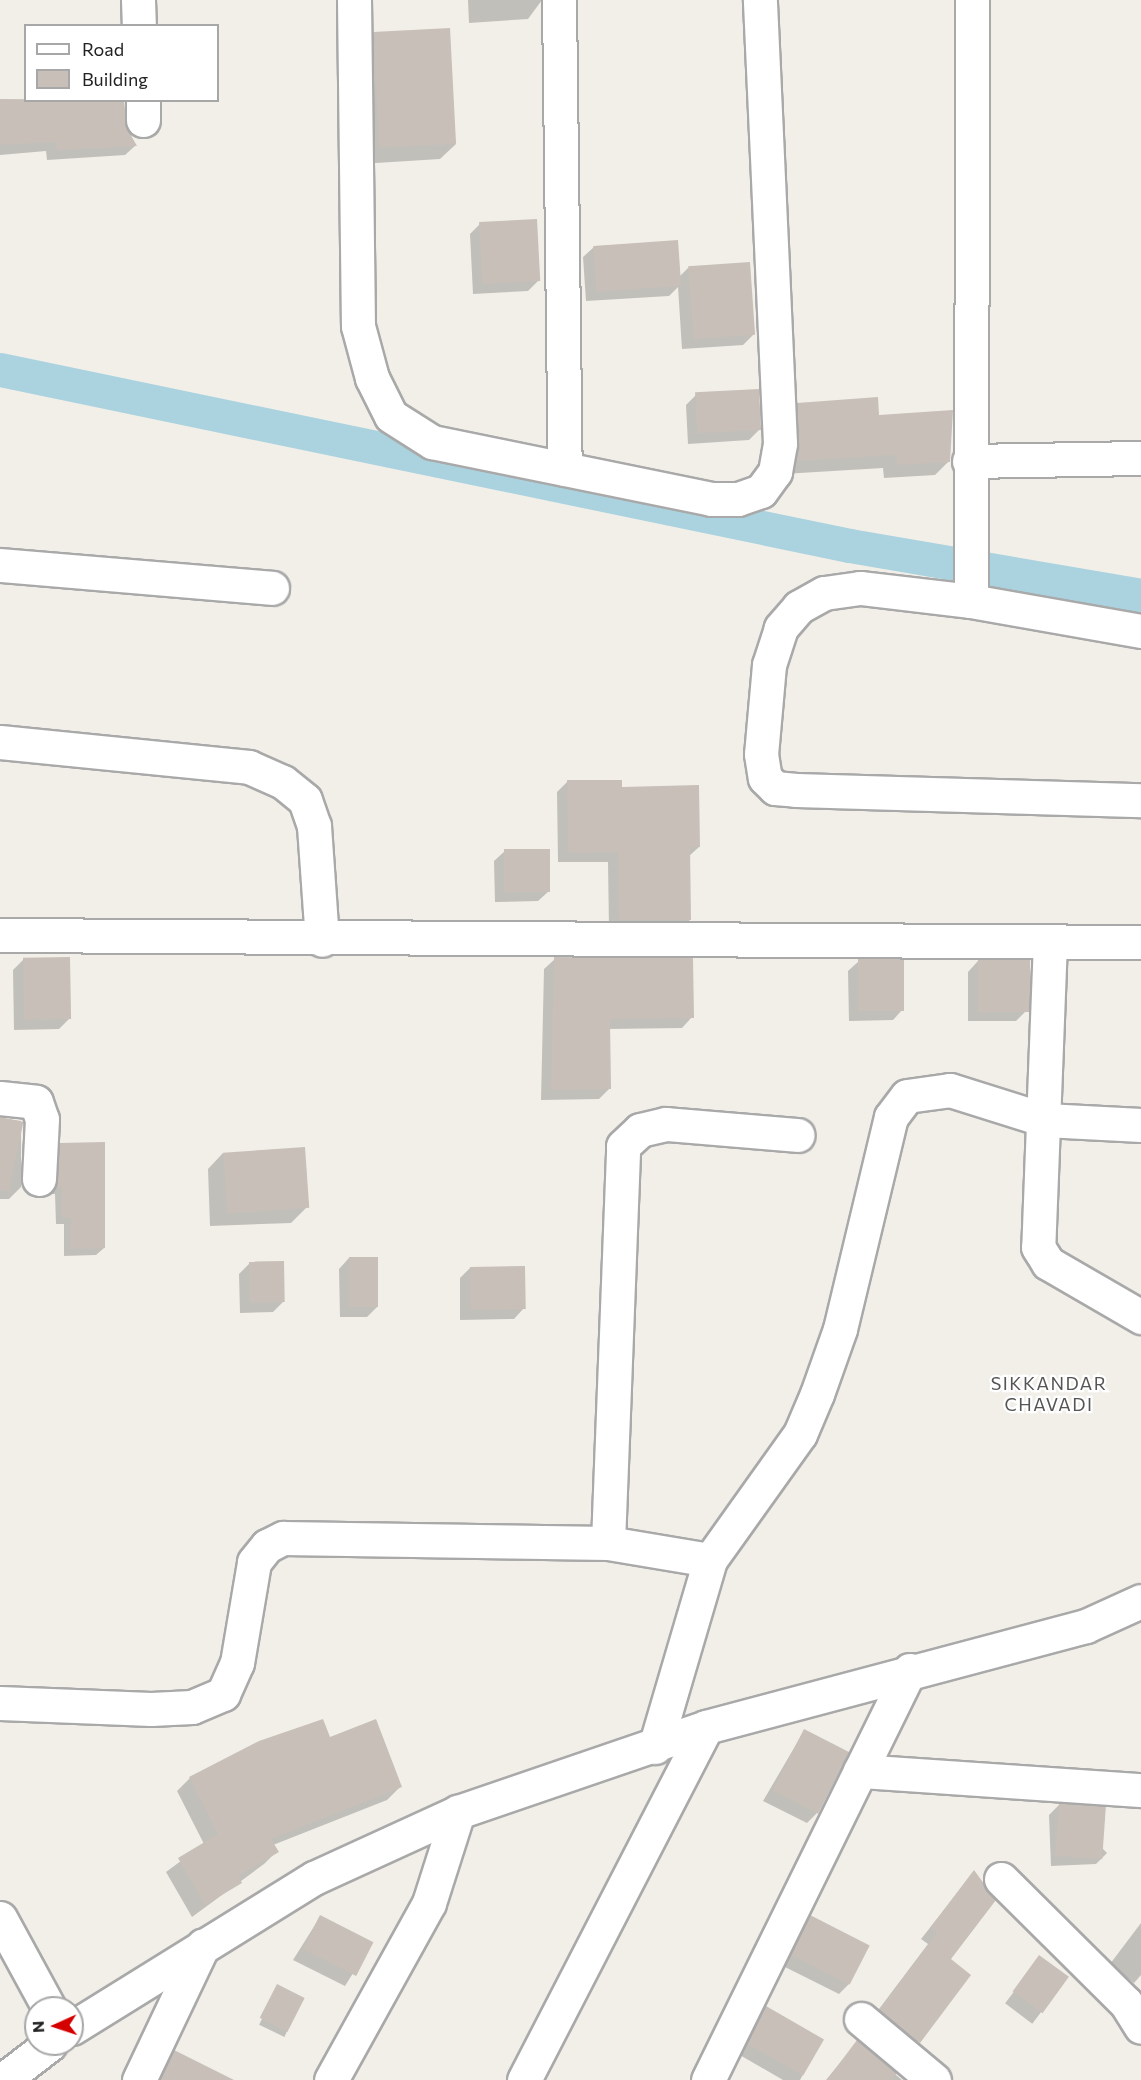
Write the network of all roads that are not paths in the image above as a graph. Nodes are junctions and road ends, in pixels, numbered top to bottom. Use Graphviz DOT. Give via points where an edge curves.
graph roads {
  1 [pos="138,0"];
  2 [pos="354,0"];
  3 [pos="559,0"];
  4 [pos="760,0"];
  5 [pos="972,0"];
  6 [pos="140,24"];
  7 [pos="1141,458"];
  8 [pos="969,461"];
  9 [pos="565,469"];
  10 [pos="0,566"];
  11 [pos="272,588"];
  12 [pos="971,600"];
  13 [pos="1141,631"];
  14 [pos="0,741"];
  15 [pos="1141,800"];
  16 [pos="0,934"];
  17 [pos="322,940"];
  18 [pos="1050,941"];
  19 [pos="1141,942"];
  20 [pos="0,1098"];
  21 [pos="1045,1120"];
  22 [pos="1141,1125"];
  23 [pos="798,1135"];
  24 [pos="39,1179"];
  25 [pos="1141,1317"];
  26 [pos="608,1543"];
  27 [pos="710,1560"];
  28 [pos="1141,1601"];
  29 [pos="910,1670"];
  30 [pos="0,1703"];
  31 [pos="706,1727"];
  32 [pos="655,1747"];
  33 [pos="860,1771"];
  34 [pos="1141,1790"];
  35 [pos="458,1812"];
  36 [pos="1001,1879"];
  37 [pos="0,1918"];
  38 [pos="203,1945"];
  39 [pos="42,1996"];
  40 [pos="861,2019"];
  41 [pos="84,2020"];
  42 [pos="1141,2027"];
  43 [pos="34,2056"];
  44 [pos="3,2080"];
  45 [pos="140,2080"];
  46 [pos="331,2080"];
  47 [pos="524,2080"];
  48 [pos="708,2080"];
  49 [pos="934,2080"];
  1 -- 6 [label="street"];
  2 -- 9 [label="street" via="358,326 372,378 391,416 432,442"];
  3 -- 9 [label="street"];
  4 -- 9 [label="street" via="780,443 775,472 761,490 720,499"];
  5 -- 8 [label="street"];
  7 -- 8 [label="street"];
  8 -- 12 [label="street"];
  10 -- 11 [label="street"];
  12 -- 13 [label="street"];
  12 -- 15 [label="street" via="860,588 824,593 799,607 780,628 769,665 761,754 765,778 775,788 796,790"];
  14 -- 17 [label="street" via="249,767 284,782 305,800 314,826"];
  16 -- 17 [label="street"];
  17 -- 18 [label="street"];
  18 -- 19 [label="street"];
  18 -- 21 [label="street"];
  20 -- 24 [label="street" via="36,1102 42,1119"];
  21 -- 22 [label="street"];
  21 -- 25 [label="street" via="1038,1246 1048,1263"];
  21 -- 27 [label="street" via="950,1090 907,1096 891,1118 840,1329 817,1394 800,1434"];
  23 -- 26 [label="street" via="666,1124 640,1130 623,1146"];
  26 -- 27 [label="street"];
  26 -- 30 [label="street" via="283,1538 267,1546 254,1562 237,1664 223,1694 192,1707 151,1709"];
  27 -- 32 [label="street"];
  28 -- 29 [label="street" via="1086,1626"];
  29 -- 31 [label="street"];
  29 -- 33 [label="street"];
  31 -- 32 [label="street"];
  31 -- 47 [label="street"];
  32 -- 35 [label="street"];
  33 -- 34 [label="street"];
  33 -- 48 [label="street"];
  35 -- 38 [label="street" via="314,1878"];
  35 -- 46 [label="street" via="429,1903"];
  36 -- 42 [label="street" via="1126,2003"];
  37 -- 39 [label="street"];
  38 -- 41 [label="street"];
  38 -- 45 [label="street"];
  40 -- 49 [label="street"];
  43 -- 44 [label="street"];
}
